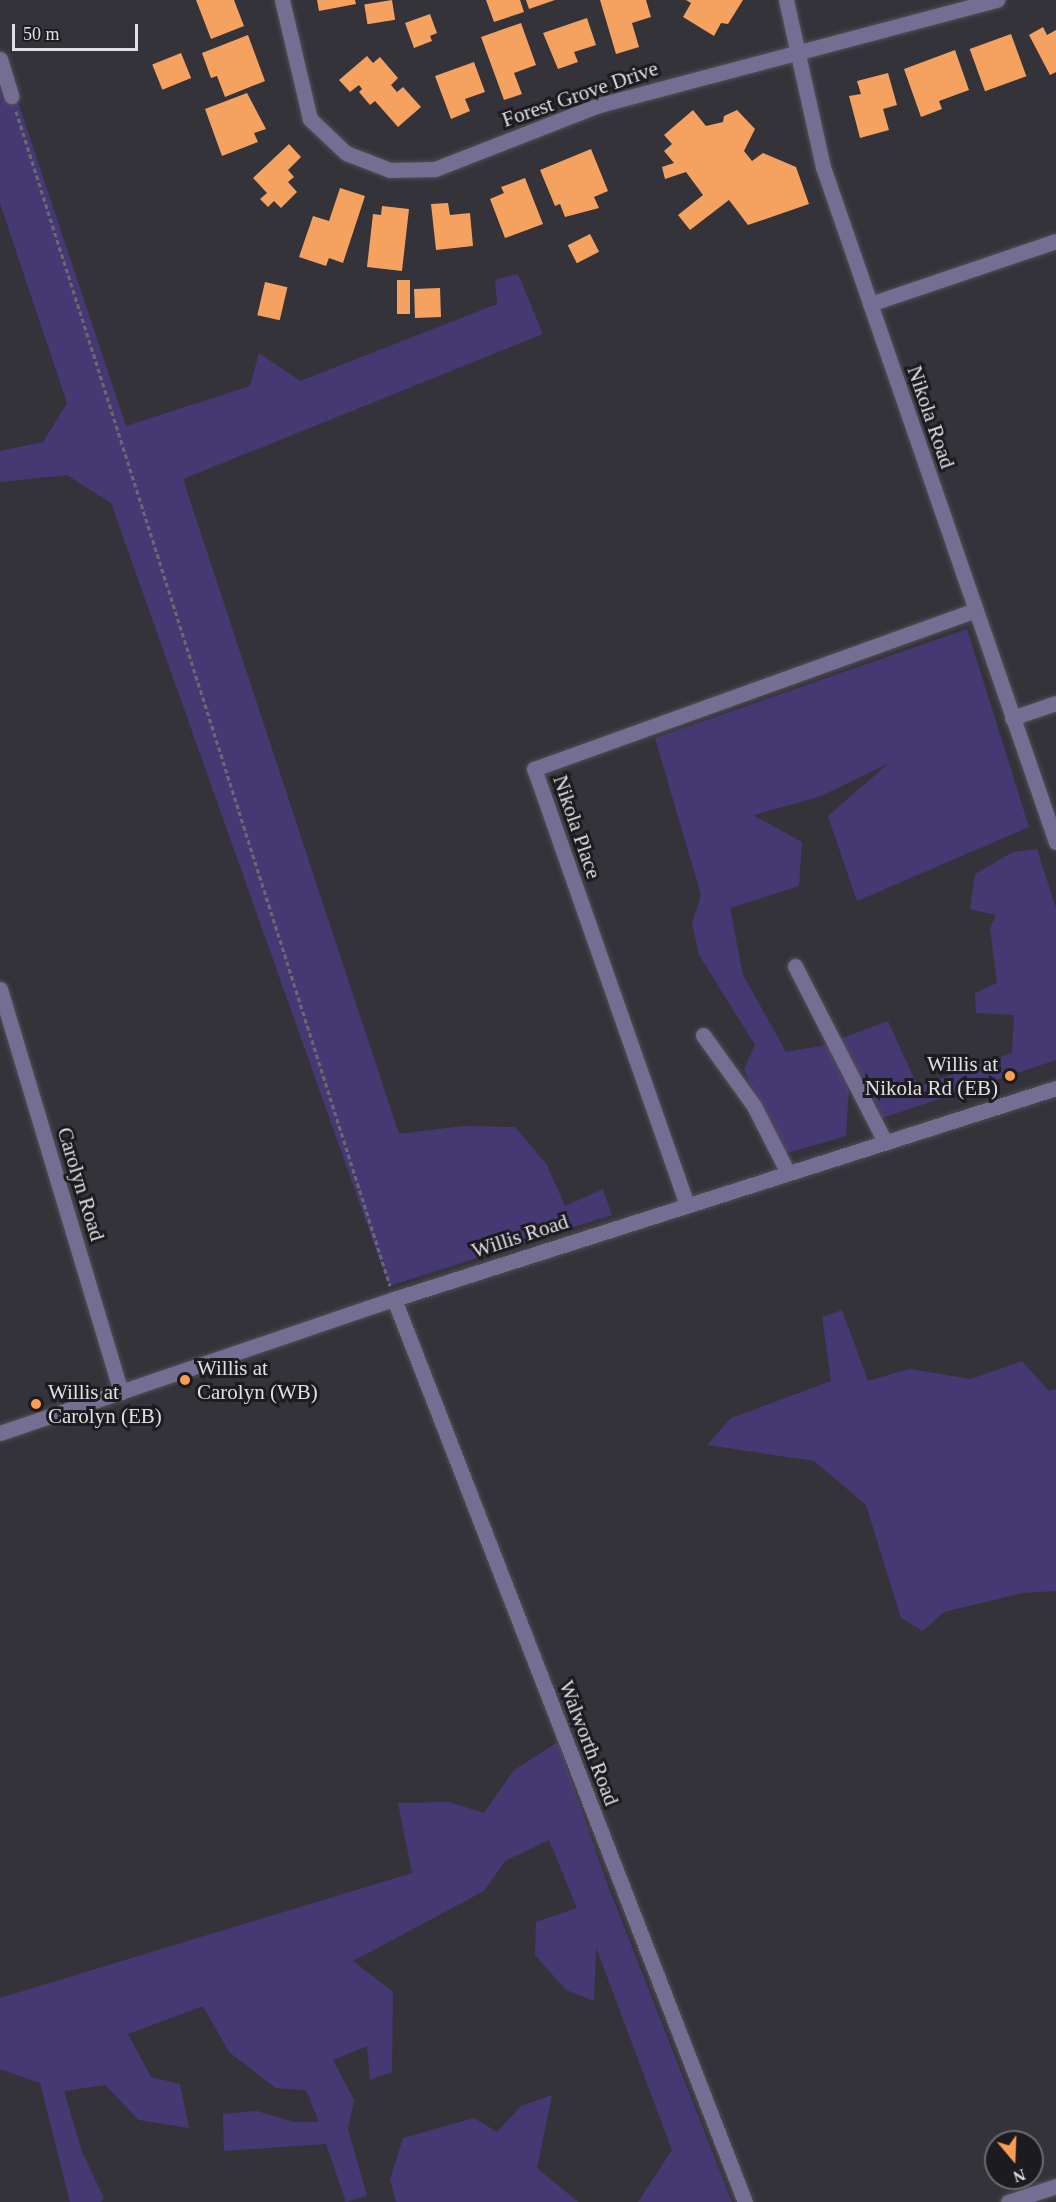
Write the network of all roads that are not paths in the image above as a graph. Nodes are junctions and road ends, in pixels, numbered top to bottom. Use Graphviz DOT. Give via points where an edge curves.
graph roads {
  1 [pos="282,0"];
  2 [pos="786,0"];
  3 [pos="997,0"];
  4 [pos="795,51"];
  5 [pos="0,59"];
  6 [pos="11,96"];
  7 [pos="1056,241"];
  8 [pos="870,304"];
  9 [pos="975,610"];
  10 [pos="1056,703"];
  11 [pos="1012,718"];
  12 [pos="1056,842"];
  13 [pos="795,966"];
  14 [pos="0,989"];
  15 [pos="703,1035"];
  16 [pos="1056,1088"];
  17 [pos="885,1142"];
  18 [pos="788,1173"];
  19 [pos="687,1205"];
  20 [pos="394,1299"];
  21 [pos="121,1392"];
  22 [pos="0,1433"];
  23 [pos="1056,2186"];
  24 [pos="745,2202"];
  25 [pos="1008,2202"];
  1 -- 4 [label="street, Forest Grove Drive" via="310,119 346,153 390,170 435,169 599,105"];
  2 -- 4 [label="street, Nikola Road"];
  3 -- 4 [label="street, Forest Grove Drive"];
  4 -- 8 [label="street, Nikola Road" via="823,167"];
  5 -- 6 [label="street"];
  7 -- 8 [label="street"];
  8 -- 9 [label="street, Nikola Road"];
  9 -- 11 [label="street, Nikola Road"];
  9 -- 19 [label="street, Nikola Place" via="534,769"];
  10 -- 11 [label="street"];
  11 -- 12 [label="street, Nikola Road"];
  13 -- 17 [label="street"];
  14 -- 21 [label="street, Carolyn Road"];
  15 -- 18 [label="street" via="754,1106"];
  16 -- 17 [label="street, Willis Road"];
  17 -- 18 [label="street, Willis Road"];
  18 -- 19 [label="street, Willis Road"];
  19 -- 20 [label="street, Willis Road"];
  20 -- 21 [label="street, Willis Road"];
  20 -- 24 [label="street, Walworth Road"];
  21 -- 22 [label="street, Willis Road"];
  23 -- 25 [label="street"];
}
